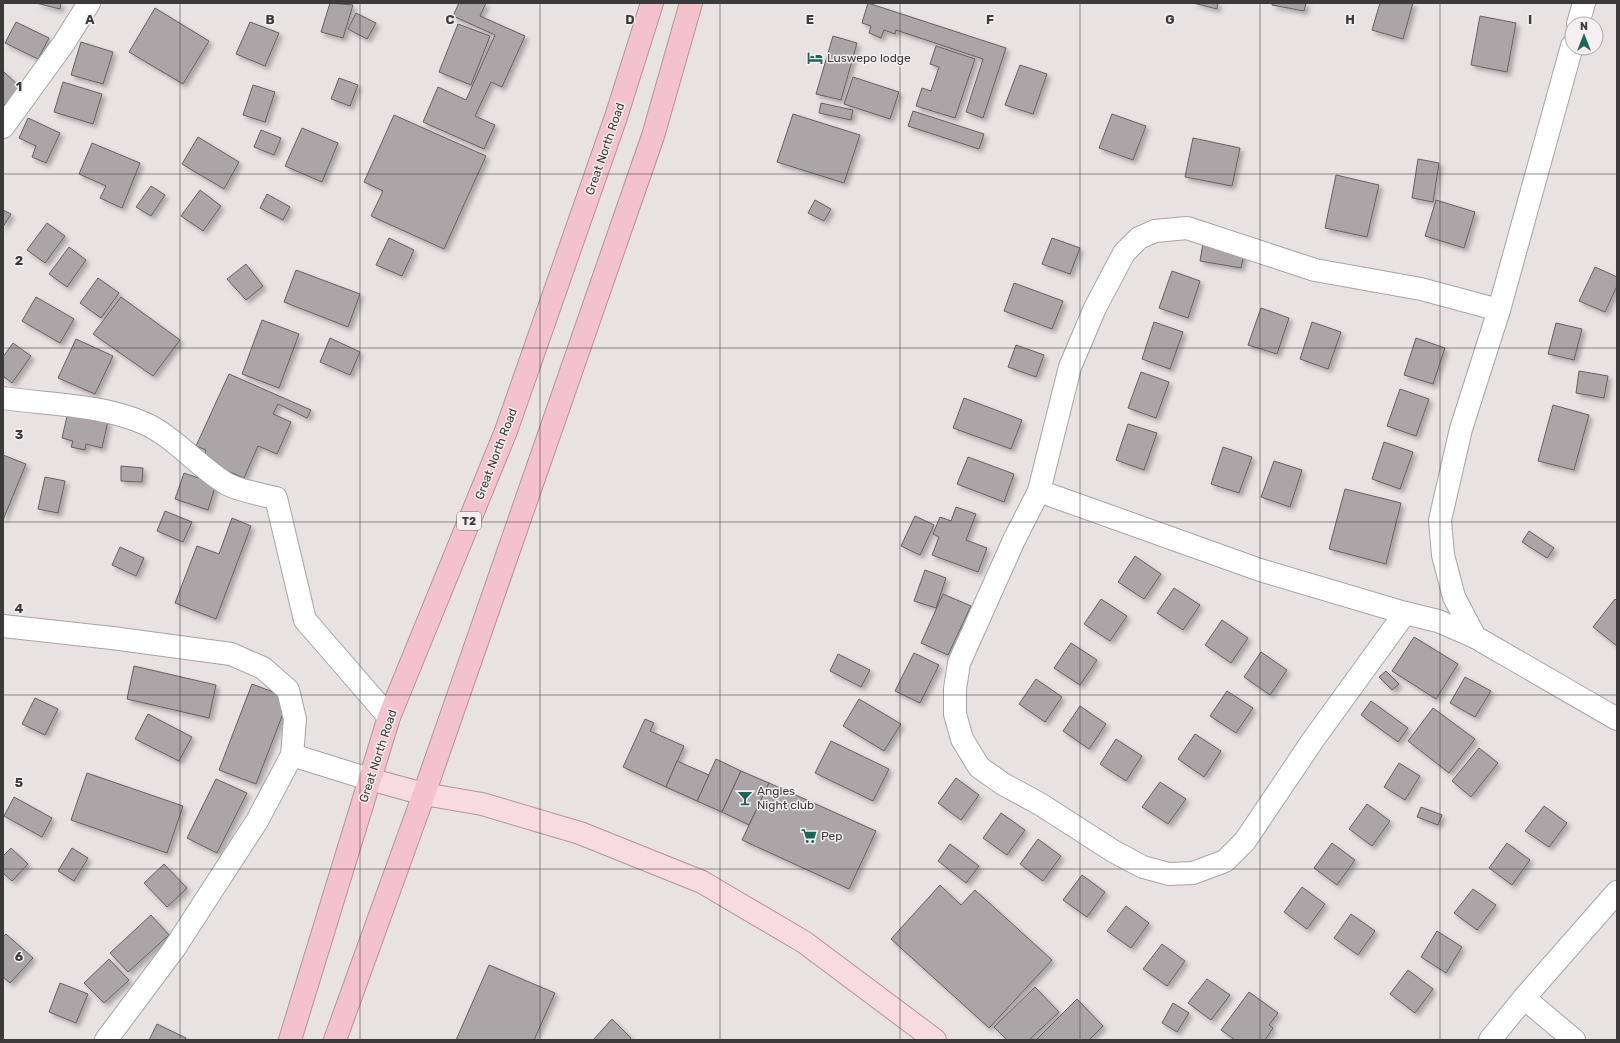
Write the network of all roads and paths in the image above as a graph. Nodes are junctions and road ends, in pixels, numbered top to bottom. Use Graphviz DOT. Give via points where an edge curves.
graph roads {
  1 [pos="89,3"];
  2 [pos="652,3"];
  3 [pos="691,3"];
  4 [pos="1584,3"];
  5 [pos="1580,16"];
  6 [pos="1569,56"];
  7 [pos="3,127"];
  8 [pos="1499,310"];
  9 [pos="3,398"];
  10 [pos="1039,491"];
  11 [pos="1404,613"];
  12 [pos="3,626"];
  13 [pos="1475,637"];
  14 [pos="389,717"];
  15 [pos="1617,719"];
  16 [pos="292,754"];
  17 [pos="369,778"];
  18 [pos="424,794"];
  19 [pos="1617,892"];
  20 [pos="1524,998"];
  21 [pos="106,1040"];
  22 [pos="290,1040"];
  23 [pos="335,1040"];
  24 [pos="935,1040"];
  25 [pos="1490,1040"];
  26 [pos="1574,1040"];
  1 -- 7 [label="street" via="64,43"];
  2 -- 14 [label="highway, Great North Road / T2" via="616,117 506,431"];
  3 -- 18 [label="highway" via="653,136"];
  4 -- 5 [label="street"];
  6 -- 8 [label="street"];
  8 -- 10 [label="street" via="1421,289 1316,270 1187,228 1155,231 1139,238 1124,253 1095,308 1070,367"];
  8 -- 13 [label="street" via="1461,429 1440,520 1443,555 1454,597"];
  9 -- 14 [label="street" via="79,406 120,414 148,425 228,484 276,498 305,620"];
  10 -- 11 [label="street" via="1260,570"];
  10 -- 11 [label="street" via="1014,540 959,663 955,688 955,714 962,739 978,767 1112,851 1143,866 1169,874 1193,873 1225,860 1245,840"];
  11 -- 13 [label="street" via="1438,620"];
  12 -- 16 [label="street" via="231,654 263,668 288,690 295,719"];
  13 -- 15 [label="street"];
  14 -- 17 [label="highway, Great North Road / T2"];
  16 -- 17 [label="street"];
  16 -- 21 [label="street" via="257,820 174,948"];
  17 -- 18 [label="main road"];
  17 -- 22 [label="highway, Great North Road / T2"];
  18 -- 23 [label="highway"];
  18 -- 24 [label="main road" via="482,804 580,833 702,882 804,942"];
  19 -- 20 [label="street"];
  20 -- 25 [label="street"];
  20 -- 26 [label="street"];
}
